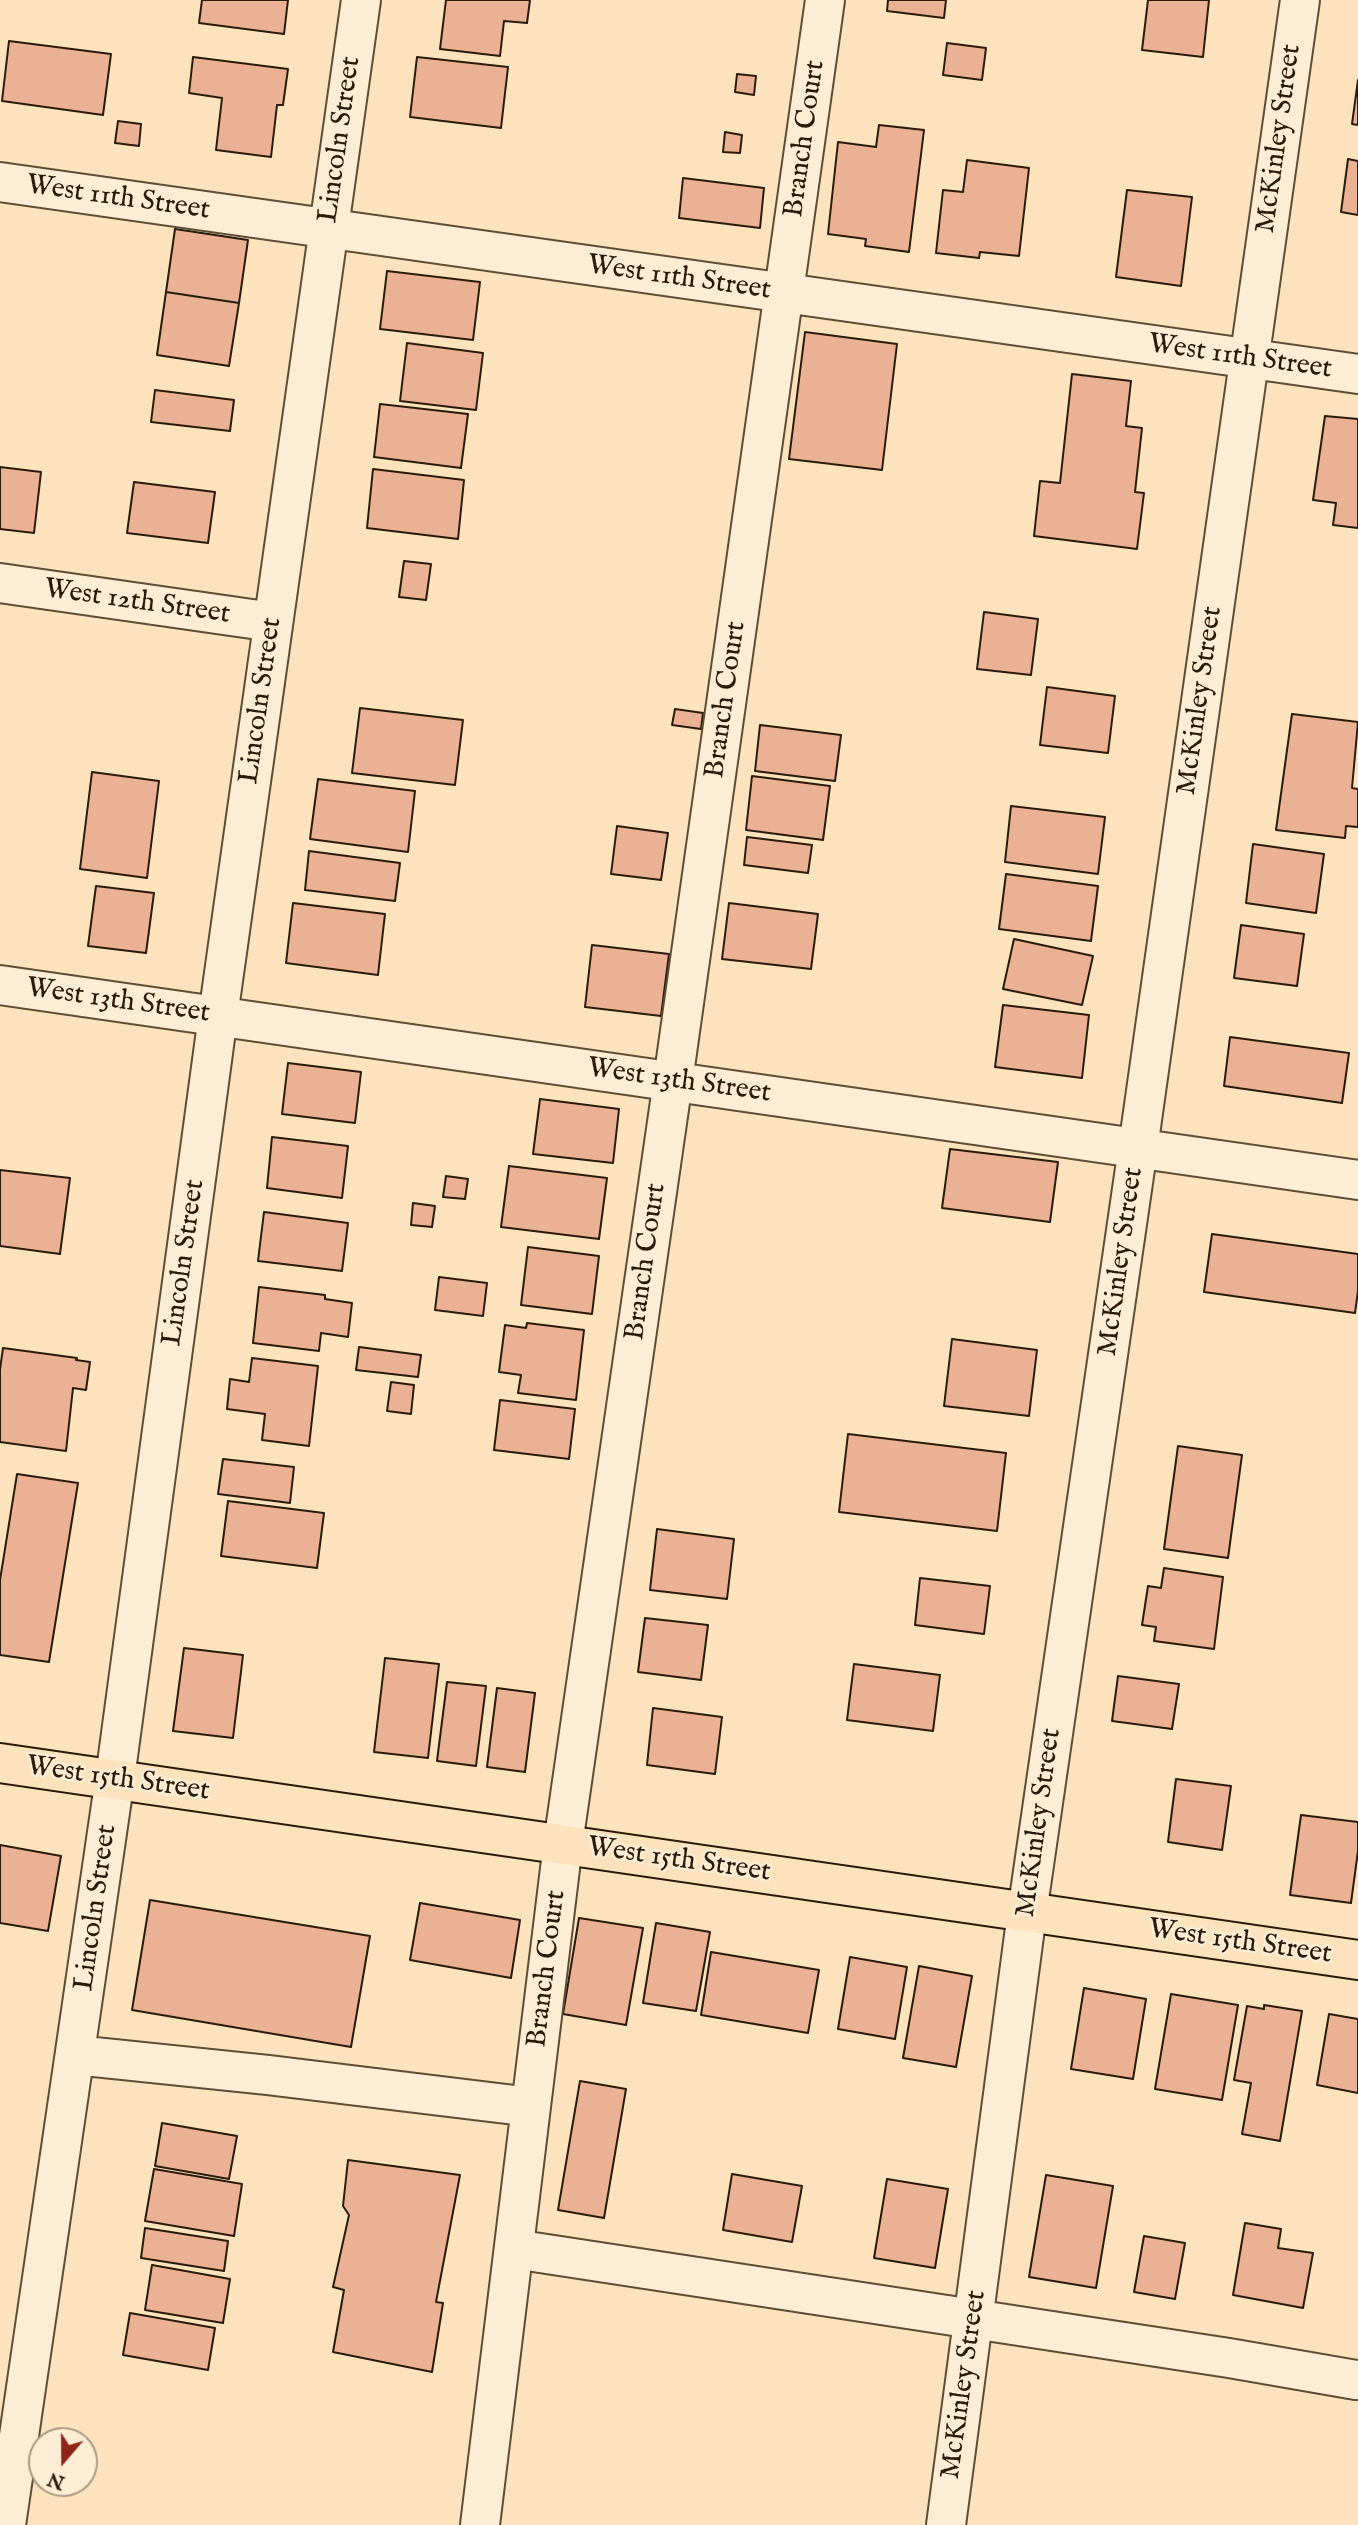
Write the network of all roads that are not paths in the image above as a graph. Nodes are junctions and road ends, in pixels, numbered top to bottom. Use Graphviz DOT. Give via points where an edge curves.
graph roads {
  1 [pos="361,0"];
  2 [pos="825,0"];
  3 [pos="1300,0"];
  4 [pos="0,182"];
  5 [pos="328,229"];
  6 [pos="784,294"];
  7 [pos="1249,360"];
  8 [pos="1358,374"];
  9 [pos="0,583"];
  10 [pos="273,622"];
  11 [pos="0,985"];
  12 [pos="218,1016"];
  13 [pos="673,1081"];
  14 [pos="1138,1148"];
  15 [pos="1358,1180"];
  16 [pos="0,1763"];
  17 [pos="115,1778"];
  18 [pos="563,1844"];
  19 [pos="1027,1913"];
  20 [pos="1358,1960"];
  21 [pos="75,2055"];
  22 [pos="531,2107"];
  23 [pos="514,2249"];
  24 [pos="974,2321"];
  25 [pos="1357,2378"];
  26 [pos="6,2525"];
  27 [pos="480,2525"];
  28 [pos="946,2525"];
  1 -- 5 [label="street, Lincoln Street"];
  2 -- 6 [label="street, Branch Court"];
  3 -- 7 [label="street, McKinley Street"];
  4 -- 5 [label="street, West 11th Street"];
  5 -- 6 [label="street, West 11th Street"];
  5 -- 10 [label="street, Lincoln Street"];
  6 -- 7 [label="street, West 11th Street"];
  6 -- 13 [label="street, Branch Court"];
  7 -- 8 [label="street, West 11th Street"];
  7 -- 14 [label="street, McKinley Street"];
  9 -- 10 [label="street, West 12th Street"];
  10 -- 12 [label="street, Lincoln Street"];
  11 -- 12 [label="street, West 13th Street"];
  12 -- 13 [label="street, West 13th Street"];
  12 -- 17 [label="street, Lincoln Street"];
  13 -- 14 [label="street, West 13th Street"];
  13 -- 18 [label="street, Branch Court"];
  14 -- 15 [label="street, West 13th Street"];
  14 -- 19 [label="street, McKinley Street"];
  16 -- 17 [label="main road, West 15th Street"];
  17 -- 18 [label="main road, West 15th Street"];
  17 -- 21 [label="street, Lincoln Street"];
  18 -- 19 [label="main road, West 15th Street"];
  18 -- 22 [label="street, Branch Court"];
  19 -- 20 [label="main road, West 15th Street"];
  19 -- 24 [label="street, McKinley Street"];
  21 -- 22 [label="street"];
  21 -- 26 [label="street, Lincoln Street"];
  22 -- 23 [label="street, Branch Court"];
  23 -- 24 [label="street"];
  23 -- 27 [label="street, Branch Court"];
  24 -- 25 [label="street"];
  24 -- 28 [label="street, McKinley Street"];
}
